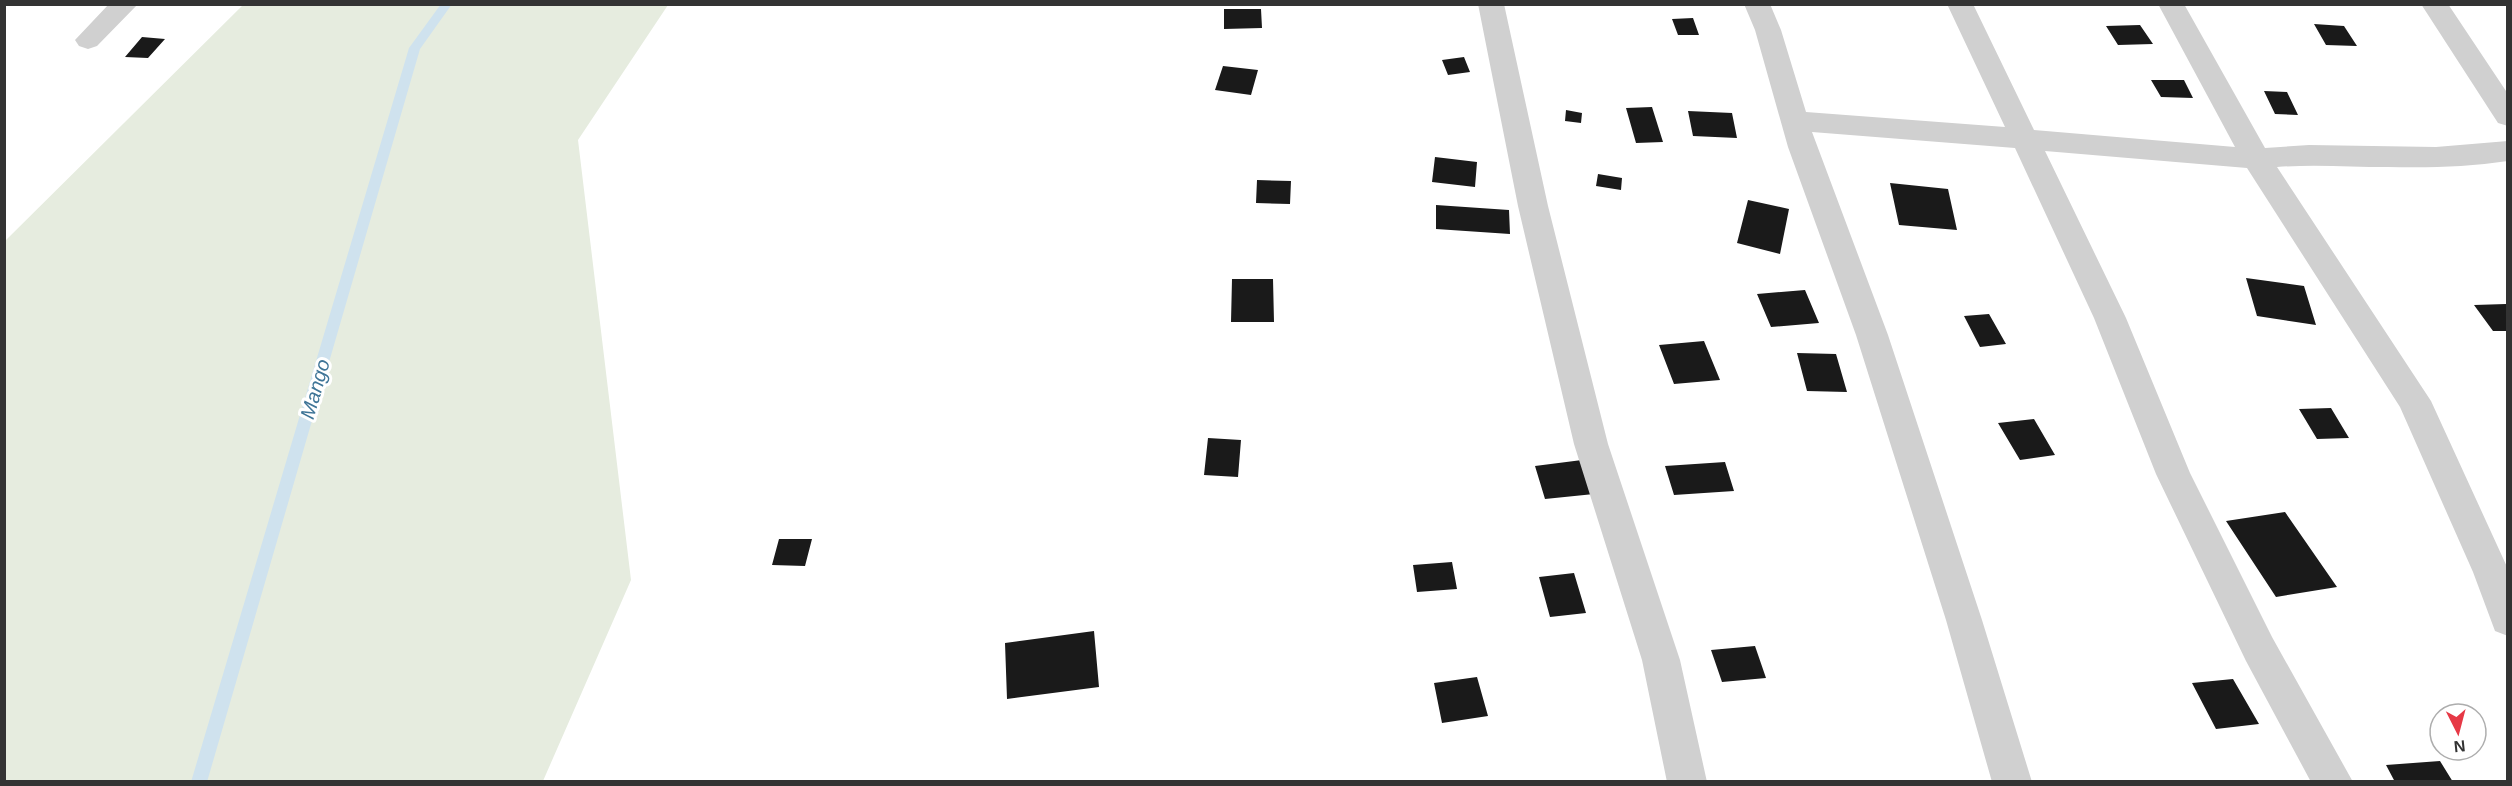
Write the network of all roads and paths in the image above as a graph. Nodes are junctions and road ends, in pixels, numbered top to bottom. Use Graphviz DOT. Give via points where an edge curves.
graph roads {
  1 [pos="125,4"];
  2 [pos="1491,4"];
  3 [pos="1757,4"];
  4 [pos="1960,4"];
  5 [pos="2171,4"];
  6 [pos="2434,4"];
  7 [pos="88,40"];
  8 [pos="2508,116"];
  9 [pos="1795,122"];
  10 [pos="2026,141"];
  11 [pos="2508,151"];
  12 [pos="2256,158"];
  13 [pos="2508,619"];
  14 [pos="1687,782"];
  15 [pos="2012,782"];
  16 [pos="2333,782"];
  1 -- 7 [label="street"];
  2 -- 14 [label="street" via="1533,206 1591,444 1661,660"];
  3 -- 9 [label="street"];
  4 -- 10 [label="street"];
  5 -- 12 [label="street"];
  6 -- 8 [label="street"];
  9 -- 10 [label="street"];
  9 -- 15 [label="street" via="1879,358"];
  10 -- 12 [label="street"];
  10 -- 16 [label="street" via="2110,318 2173,474 2259,649"];
  11 -- 12 [label="street" via="2473,157 2378,159 2314,154"];
  12 -- 13 [label="street" via="2414,401"];
}
